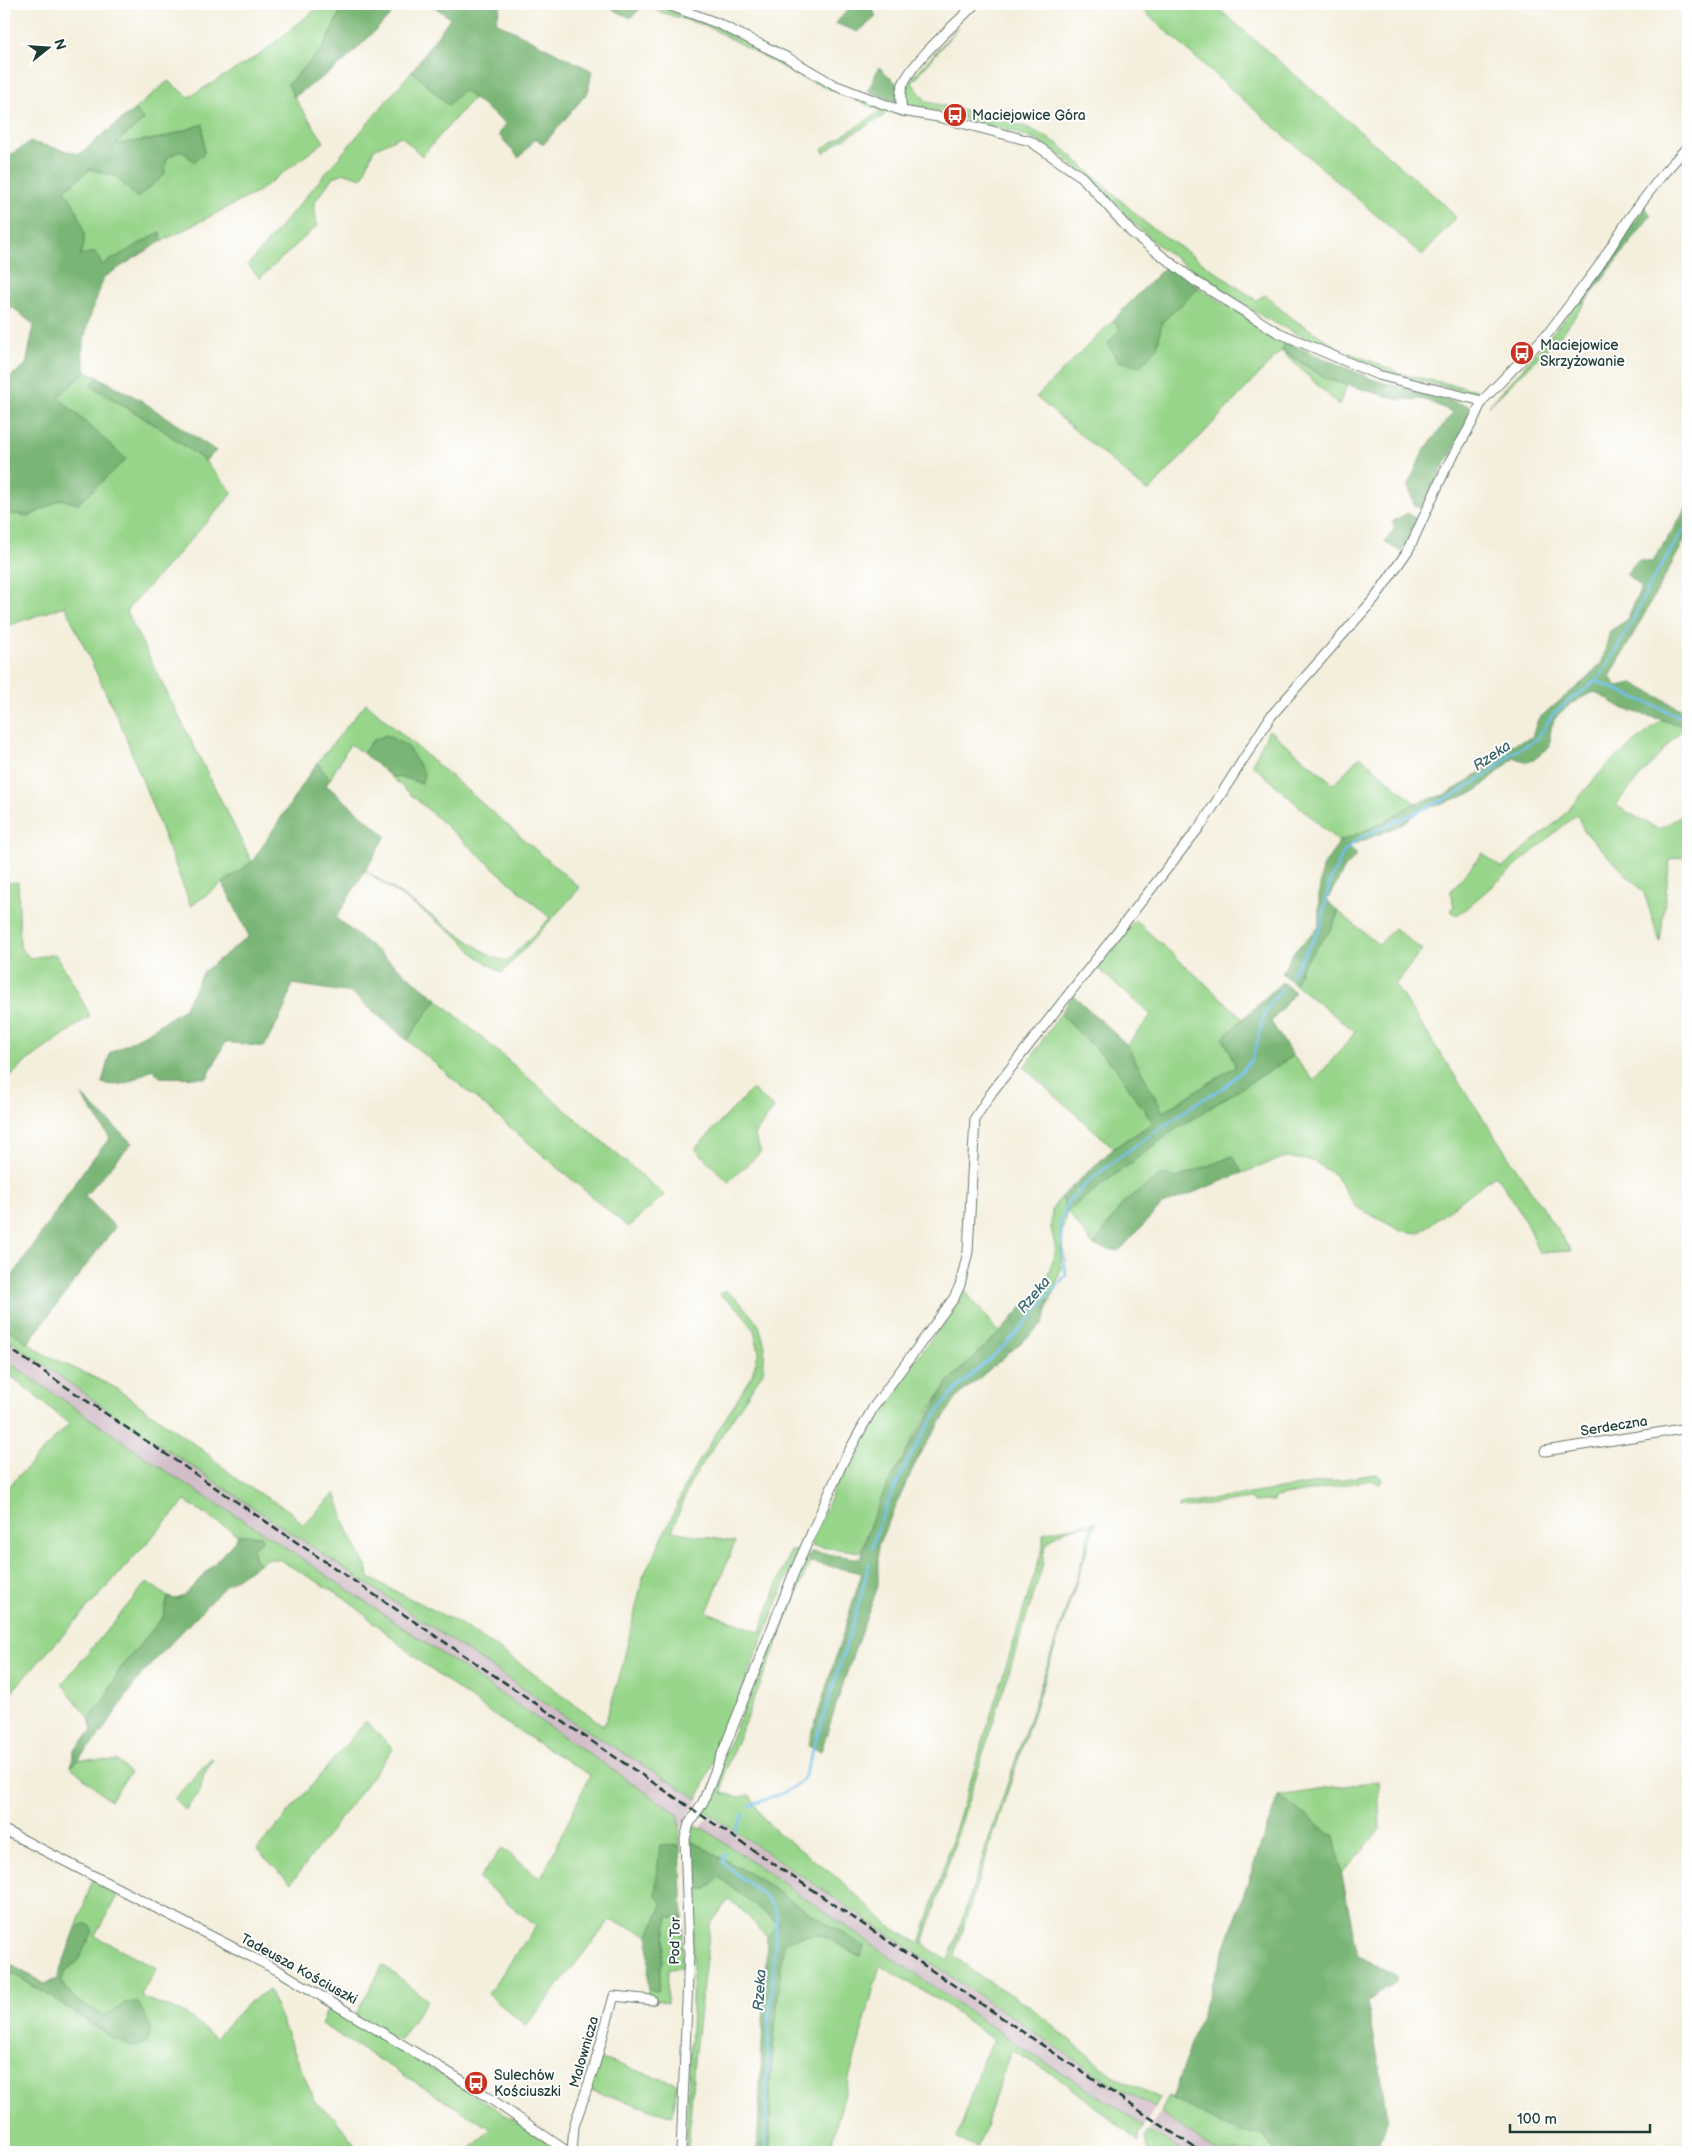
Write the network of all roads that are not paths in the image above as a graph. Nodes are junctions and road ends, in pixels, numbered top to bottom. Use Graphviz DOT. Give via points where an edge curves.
graph roads {
  1 [pos="666,4"];
  2 [pos="975,4"];
  3 [pos="902,111"];
  4 [pos="1688,146"];
  5 [pos="1482,401"];
  6 [pos="1688,1428"];
  7 [pos="1545,1451"];
  8 [pos="4,1830"];
  9 [pos="652,2000"];
  10 [pos="570,2152"];
  11 [pos="681,2152"];
  1 -- 3 [label="street" via="717,23 834,85"];
  2 -- 3 [label="street" via="915,66 902,85"];
  3 -- 5 [label="street" via="1030,140 1082,177 1132,233 1195,281 1277,332 1378,375"];
  4 -- 5 [label="street, Pod Tor" via="1630,217 1598,267 1549,332"];
  5 -- 11 [label="street, Pod Tor" via="1409,548 1375,598 1271,716 1202,824 974,1118 968,1252 960,1285 954,1298 874,1408 842,1462 792,1575 703,1802 686,1831 690,1952"];
  6 -- 7 [label="street, Serdeczna"];
  8 -- 10 [label="street, Tadeusza Kościuszki" via="281,1972 476,2089"];
  9 -- 10 [label="street, Malownicza" via="614,1996 574,2126"];
}
